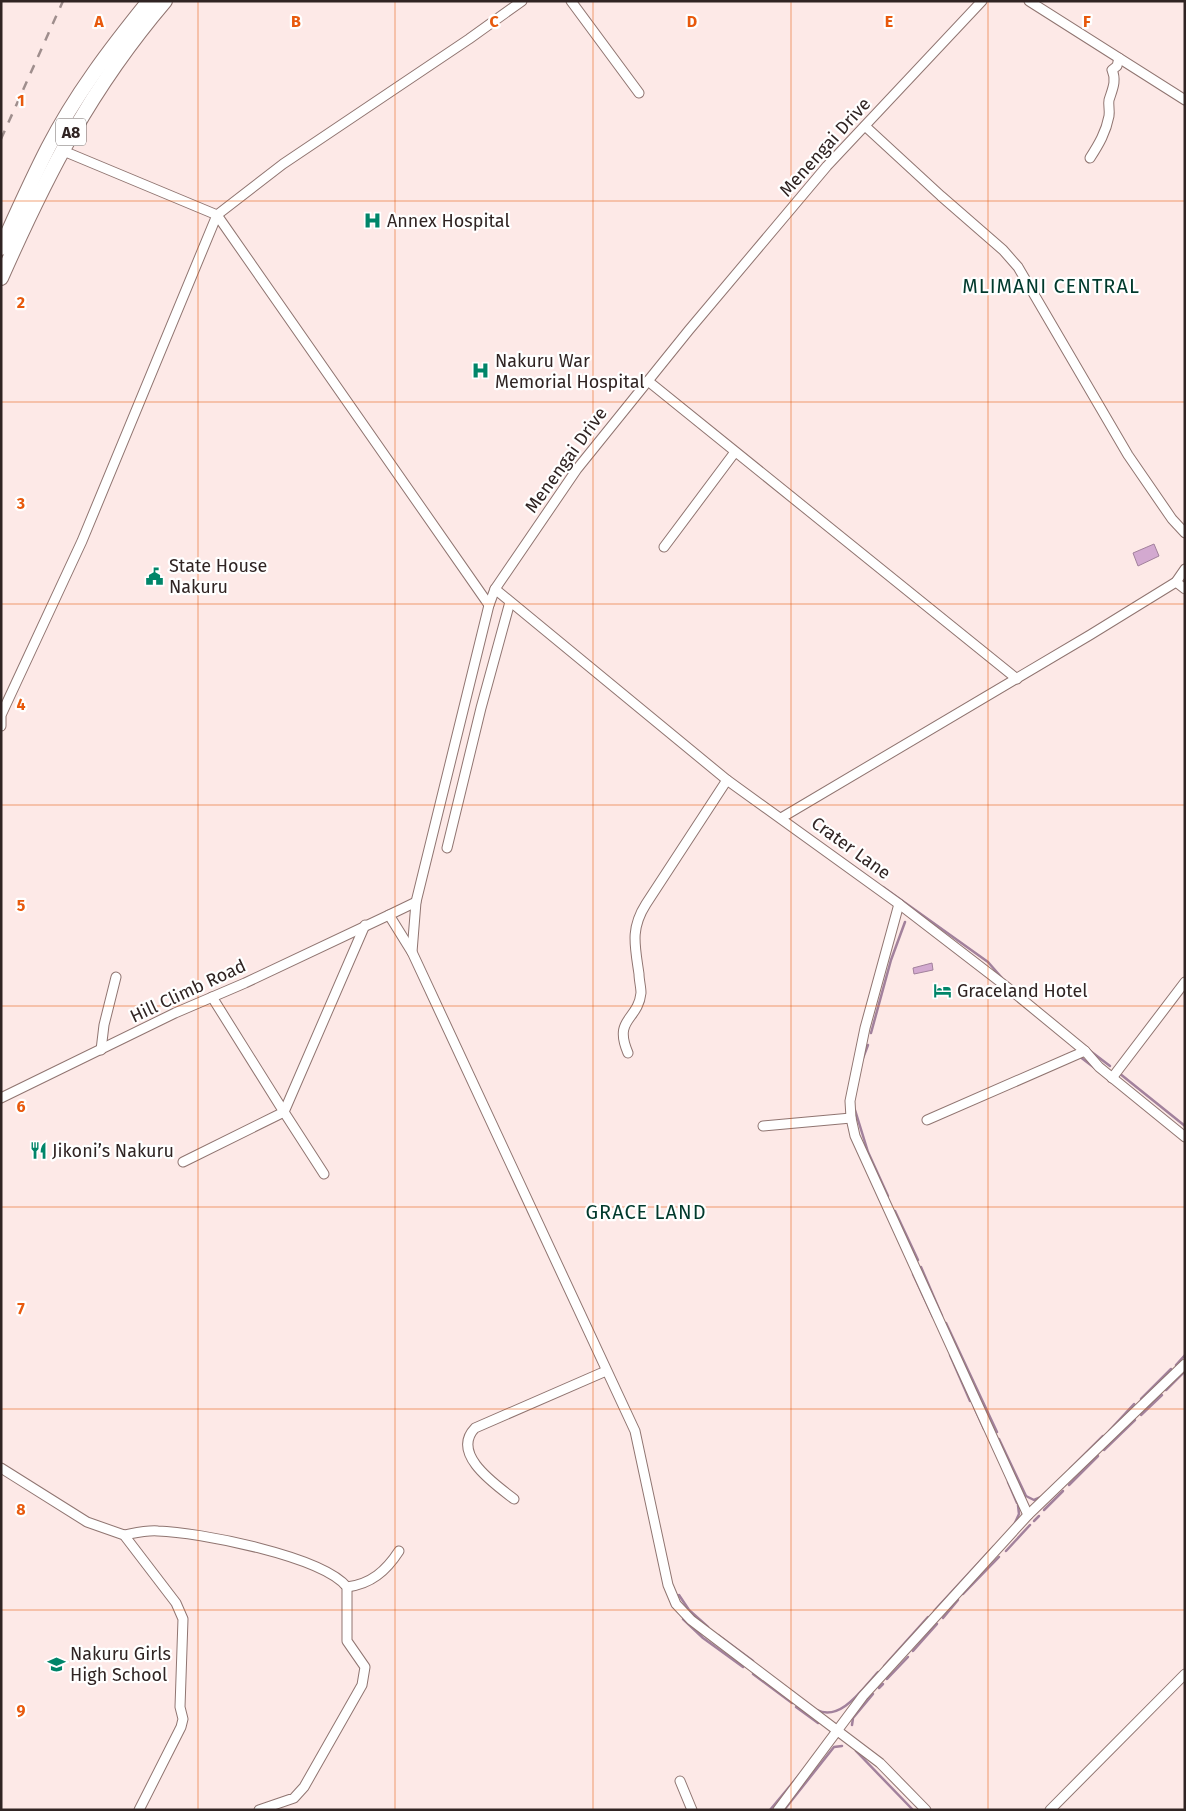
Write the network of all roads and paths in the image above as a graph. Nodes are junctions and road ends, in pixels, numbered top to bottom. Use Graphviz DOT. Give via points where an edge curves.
graph roads {
  1 [pos="149,1"];
  2 [pos="165,1"];
  3 [pos="522,1"];
  4 [pos="571,1"];
  5 [pos="982,1"];
  6 [pos="1029,1"];
  7 [pos="1119,58"];
  8 [pos="639,93"];
  9 [pos="1185,100"];
  10 [pos="866,126"];
  11 [pos="61,150"];
  12 [pos="1090,158"];
  13 [pos="217,215"];
  14 [pos="1,248"];
  15 [pos="1,278"];
  16 [pos="648,382"];
  17 [pos="735,452"];
  18 [pos="1185,532"];
  19 [pos="664,547"];
  20 [pos="1185,569"];
  21 [pos="1176,582"];
  22 [pos="1185,588"];
  23 [pos="495,589"];
  24 [pos="510,602"];
  25 [pos="489,606"];
  26 [pos="1016,679"];
  27 [pos="2,712"];
  28 [pos="1,726"];
  29 [pos="728,780"];
  30 [pos="782,818"];
  31 [pos="447,848"];
  32 [pos="416,902"];
  33 [pos="899,904"];
  34 [pos="389,915"];
  35 [pos="364,925"];
  36 [pos="412,952"];
  37 [pos="116,977"];
  38 [pos="1185,982"];
  39 [pos="212,997"];
  40 [pos="101,1050"];
  41 [pos="1085,1050"];
  42 [pos="628,1053"];
  43 [pos="1112,1078"];
  44 [pos="1,1098"];
  45 [pos="284,1112"];
  46 [pos="850,1118"];
  47 [pos="927,1120"];
  48 [pos="763,1126"];
  49 [pos="1185,1136"];
  50 [pos="183,1162"];
  51 [pos="324,1174"];
  52 [pos="1185,1364"];
  53 [pos="606,1371"];
  54 [pos="1,1468"];
  55 [pos="514,1499"];
  56 [pos="1028,1515"];
  57 [pos="124,1535"];
  58 [pos="399,1551"];
  59 [pos="347,1587"];
  60 [pos="1185,1674"];
  61 [pos="836,1731"];
  62 [pos="680,1781"];
  63 [pos="139,1810"];
  64 [pos="259,1810"];
  65 [pos="692,1810"];
  66 [pos="778,1810"];
  67 [pos="926,1810"];
  68 [pos="1050,1810"];
  1 -- 14 [label="highway, A8" via="80,94 48,148"];
  2 -- 11 [label="highway, A8" via="122,52"];
  3 -- 13 [label="street" via="283,164"];
  4 -- 8 [label="street"];
  5 -- 10 [label="street, Menengai Drive"];
  6 -- 7 [label="street"];
  7 -- 9 [label="street"];
  7 -- 12 [label="street" via="1112,70 1115,76 1106,132"];
  10 -- 16 [label="street, Menengai Drive" via="827,166"];
  10 -- 18 [label="street" via="1018,267 1128,455 1172,519"];
  11 -- 13 [label="street"];
  11 -- 15 [label="highway, A8"];
  13 -- 25 [label="street"];
  13 -- 27 [label="street" via="82,541"];
  16 -- 17 [label="street"];
  16 -- 23 [label="street, Menengai Drive" via="577,469"];
  17 -- 19 [label="street"];
  17 -- 26 [label="street"];
  20 -- 21 [label="street"];
  21 -- 22 [label="street"];
  21 -- 26 [label="street"];
  23 -- 24 [label="street, Crater Lane"];
  23 -- 25 [label="street, Menengai Drive"];
  24 -- 29 [label="street, Crater Lane"];
  24 -- 31 [label="street"];
  25 -- 32 [label="street, Menengai Drive"];
  26 -- 30 [label="street"];
  27 -- 28 [label="street"];
  29 -- 30 [label="street, Crater Lane"];
  29 -- 42 [label="street" via="635,925 641,993 622,1035"];
  30 -- 33 [label="street, Crater Lane"];
  32 -- 34 [label="street, Hill Climb Road"];
  32 -- 36 [label="street, Menengai Drive"];
  33 -- 41 [label="street, Crater Lane"];
  33 -- 46 [label="street" via="865,1028 850,1101"];
  34 -- 35 [label="street, Hill Climb Road"];
  34 -- 36 [label="street"];
  35 -- 39 [label="street, Hill Climb Road"];
  35 -- 45 [label="street"];
  36 -- 53 [label="street"];
  37 -- 40 [label="street"];
  38 -- 43 [label="street"];
  39 -- 40 [label="street, Hill Climb Road"];
  39 -- 45 [label="street"];
  40 -- 44 [label="street, Hill Climb Road"];
  41 -- 43 [label="street, Crater Lane"];
  41 -- 47 [label="street"];
  43 -- 49 [label="street, Crater Lane"];
  45 -- 50 [label="street"];
  45 -- 51 [label="street"];
  46 -- 48 [label="street"];
  46 -- 56 [label="street" via="855,1136"];
  52 -- 56 [label="street"];
  53 -- 55 [label="street" via="470,1433 469,1446 480,1472"];
  53 -- 61 [label="street" via="635,1431 668,1585 676,1604 691,1620"];
  54 -- 57 [label="street" via="87,1522"];
  56 -- 61 [label="street" via="863,1696"];
  57 -- 59 [label="street" via="157,1530 249,1544 302,1562 342,1581"];
  57 -- 63 [label="street" via="176,1603 183,1619 180,1707 183,1719"];
  58 -- 59 [label="street" via="382,1572"];
  59 -- 64 [label="street" via="347,1641 365,1667 362,1685 304,1787 294,1798"];
  60 -- 68 [label="street"];
  61 -- 66 [label="street"];
  61 -- 67 [label="street" via="880,1763"];
  62 -- 65 [label="street"];
}
